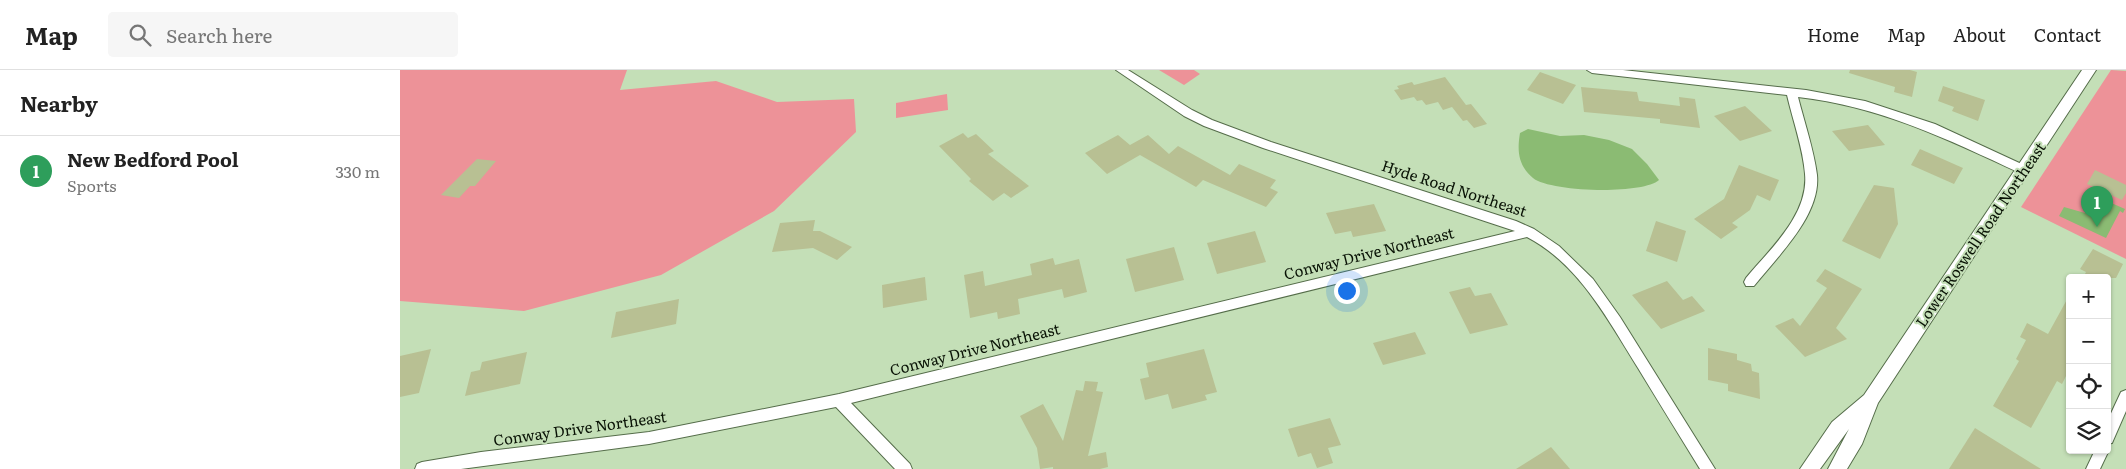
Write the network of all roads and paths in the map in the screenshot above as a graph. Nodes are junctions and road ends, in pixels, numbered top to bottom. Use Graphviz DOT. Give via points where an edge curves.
graph roads {
  1 [pos="1121,70"];
  2 [pos="1592,70"];
  3 [pos="2089,70"];
  4 [pos="1792,92"];
  5 [pos="2024,170"];
  6 [pos="1530,232"];
  7 [pos="1750,282"];
  8 [pos="2126,396"];
  9 [pos="1870,399"];
  10 [pos="839,400"];
  11 [pos="2111,429"];
  12 [pos="2100,454"];
  13 [pos="422,469"];
  14 [pos="905,469"];
  15 [pos="1708,469"];
  16 [pos="1809,469"];
  17 [pos="1837,469"];
  18 [pos="2094,469"];
  1 -- 6 [label="street, Hyde Road Northeast" via="1208,123 1267,146"];
  2 -- 4 [label="street"];
  3 -- 5 [label="street, Lower Roswell Road Northeast"];
  4 -- 5 [label="street" via="1852,102 1902,116"];
  4 -- 7 [label="street" via="1811,174 1810,198 1799,219"];
  5 -- 9 [label="street, Lower Roswell Road Northeast"];
  6 -- 10 [label="street, Conway Drive Northeast"];
  6 -- 15 [label="street, Hyde Road Northeast" via="1562,254 1601,298"];
  8 -- 11 [label="street"];
  9 -- 16 [label="street, Lower Roswell Road Northeast" via="1838,428"];
  9 -- 17 [label="street, Lower Roswell Road Northeast" via="1855,438"];
  10 -- 13 [label="street, Conway Drive Northeast" via="649,438"];
  10 -- 14 [label="street"];
  12 -- 18 [label="street"];
}
